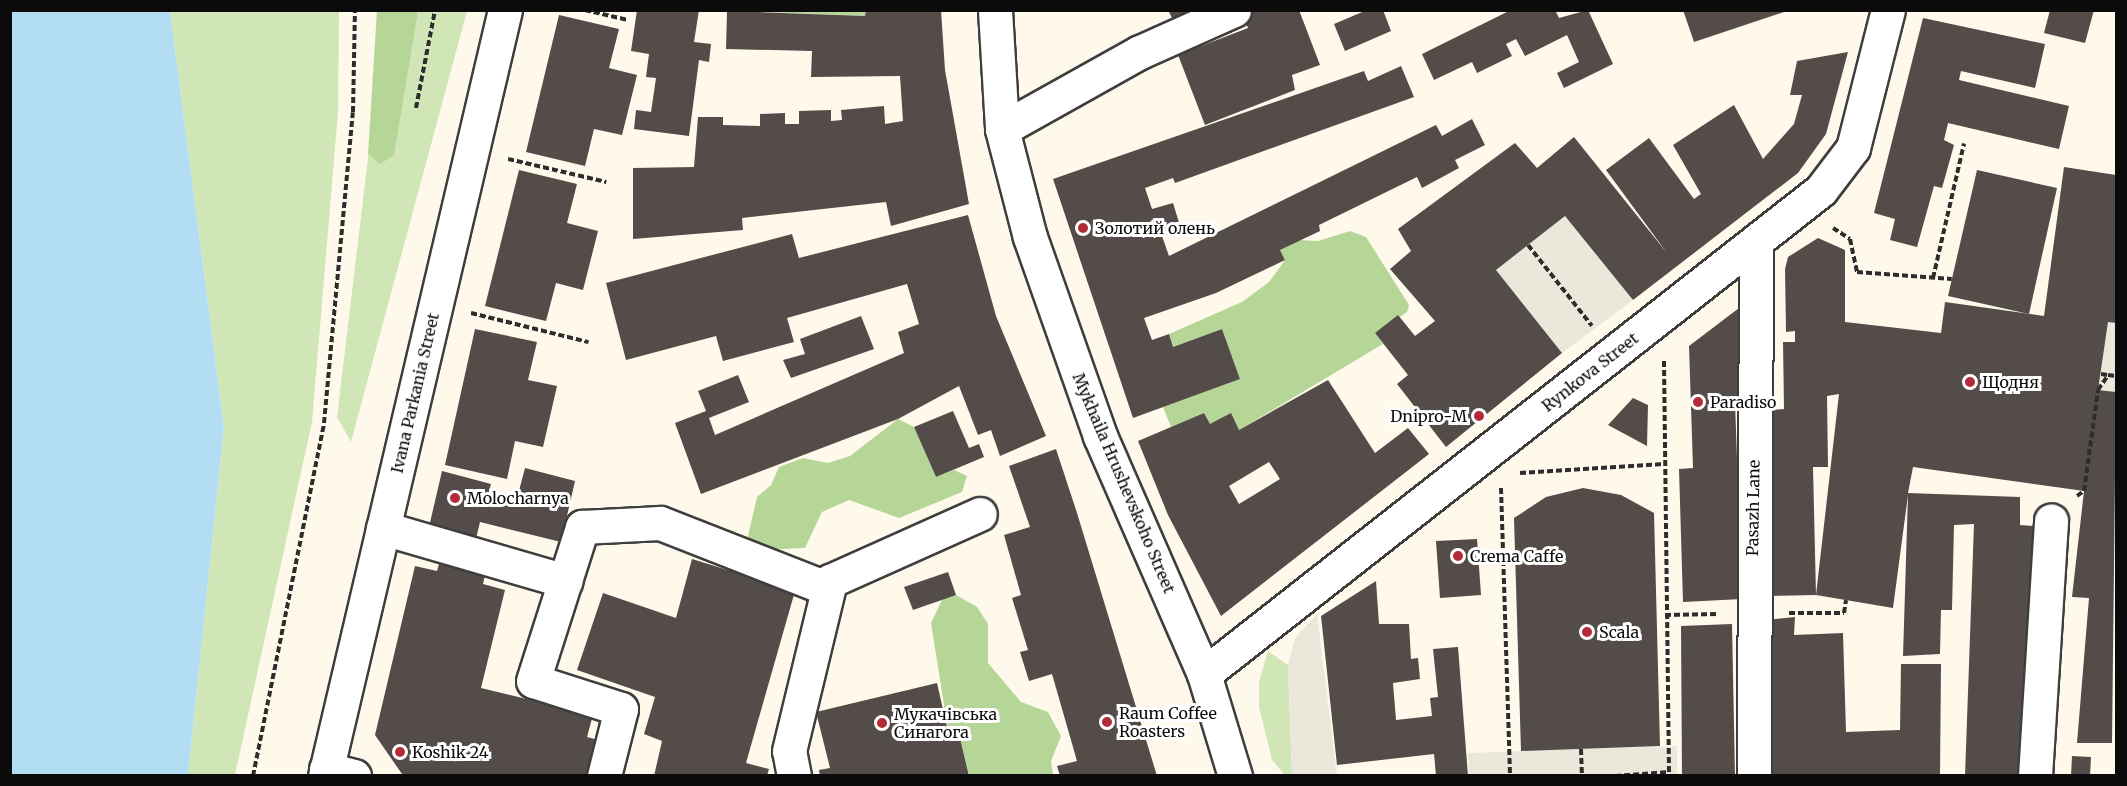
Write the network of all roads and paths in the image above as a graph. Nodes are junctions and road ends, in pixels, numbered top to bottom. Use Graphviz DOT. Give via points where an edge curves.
graph roads {
  1 [pos="355,10"];
  2 [pos="435,10"];
  3 [pos="506,10"];
  4 [pos="585,10"];
  5 [pos="995,10"];
  6 [pos="1234,10"];
  7 [pos="1888,10"];
  8 [pos="628,20"];
  9 [pos="416,108"];
  10 [pos="1002,129"];
  11 [pos="1964,144"];
  12 [pos="507,159"];
  13 [pos="606,182"];
  14 [pos="1825,226"];
  15 [pos="1756,241"];
  16 [pos="1528,245"];
  17 [pos="1933,278"];
  18 [pos="1952,279"];
  19 [pos="471,313"];
  20 [pos="1600,336"];
  21 [pos="588,342"];
  22 [pos="1664,347"];
  23 [pos="2101,374"];
  24 [pos="2108,375"];
  25 [pos="2116,376"];
  26 [pos="1664,464"];
  27 [pos="1512,473"];
  28 [pos="1500,474"];
  29 [pos="980,514"];
  30 [pos="2051,520"];
  31 [pos="383,528"];
  32 [pos="565,580"];
  33 [pos="828,589"];
  34 [pos="1846,600"];
  35 [pos="1751,613"];
  36 [pos="1665,615"];
  37 [pos="1204,674"];
  38 [pos="1581,749"];
  39 [pos="335,773"];
  40 [pos="253,776"];
  41 [pos="604,776"];
  42 [pos="794,776"];
  43 [pos="1235,776"];
  44 [pos="1510,776"];
  45 [pos="1582,776"];
  46 [pos="1615,776"];
  47 [pos="1754,776"];
  48 [pos="2035,776"];
  1 -- 40 [label="path" via="353,112 324,423"];
  2 -- 9 [label="path"];
  3 -- 31 [label="street, Ivana Parkania Street"];
  4 -- 8 [label="path"];
  5 -- 10 [label="street, Mykhaila Hrushevskoho Street"];
  6 -- 10 [label="street" via="1140,52"];
  7 -- 15 [label="street, Rynkova Street" via="1853,148 1821,190"];
  10 -- 37 [label="street, Mykhaila Hrushevskoho Street" via="1059,329"];
  11 -- 17 [label="path"];
  12 -- 13 [label="path"];
  14 -- 17 [label="path" via="1850,239 1857,272"];
  15 -- 35 [label="street, Pasazh Lane"];
  15 -- 37 [label="street, Rynkova Street"];
  16 -- 20 [label="path"];
  17 -- 18 [label="path"];
  19 -- 21 [label="path"];
  22 -- 26 [label="path"];
  23 -- 24 [label="path"];
  24 -- 25 [label="path"];
  24 -- 30 [label="path" via="2098,390 2084,490 2059,508"];
  26 -- 27 [label="path"];
  26 -- 36 [label="path"];
  28 -- 44 [label="path"];
  29 -- 33 [label="street" via="837,576"];
  30 -- 48 [label="street"];
  31 -- 32 [label="street"];
  31 -- 39 [label="street, Ivana Parkania Street"];
  32 -- 33 [label="street" via="582,527 660,523"];
  32 -- 41 [label="street" via="533,681 621,709"];
  33 -- 42 [label="street" via="789,751"];
  34 -- 35 [label="path" via="1844,613"];
  35 -- 36 [label="path"];
  35 -- 47 [label="street, Pasazh Lane"];
  36 -- 46 [label="path" via="1669,772"];
  37 -- 43 [label="street, Mykhaila Hrushevskoho Street"];
  38 -- 45 [label="path"];
}
